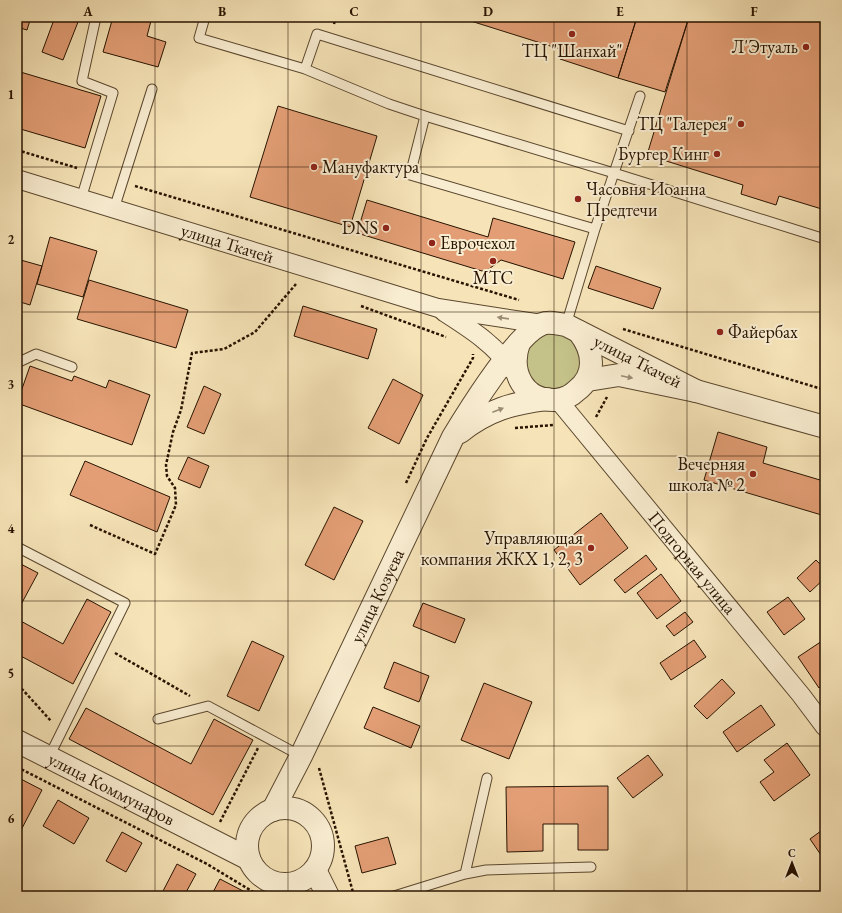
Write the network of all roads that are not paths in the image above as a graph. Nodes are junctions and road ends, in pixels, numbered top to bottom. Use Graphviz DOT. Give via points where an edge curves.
graph roads {
  1 [pos="96,17"];
  2 [pos="205,17"];
  3 [pos="305,69"];
  4 [pos="152,90"];
  5 [pos="640,96"];
  6 [pos="424,116"];
  7 [pos="629,131"];
  8 [pos="614,173"];
  9 [pos="17,179"];
  10 [pos="81,199"];
  11 [pos="114,209"];
  12 [pos="595,229"];
  13 [pos="825,239"];
  14 [pos="438,308"];
  15 [pos="542,324"];
  16 [pos="573,329"];
  17 [pos="519,342"];
  18 [pos="506,360"];
  19 [pos="17,362"];
  20 [pos="72,367"];
  21 [pos="519,380"];
  22 [pos="588,380"];
  23 [pos="696,391"];
  24 [pos="553,399"];
  25 [pos="825,427"];
  26 [pos="453,437"];
  27 [pos="17,547"];
  28 [pos="158,719"];
  29 [pos="825,727"];
  30 [pos="20,739"];
  31 [pos="49,757"];
  32 [pos="310,761"];
  33 [pos="488,778"];
  34 [pos="273,810"];
  35 [pos="305,814"];
  36 [pos="254,824"];
  37 [pos="210,829"];
  38 [pos="249,859"];
  39 [pos="591,867"];
  40 [pos="315,870"];
  41 [pos="465,874"];
  42 [pos="328,896"];
  43 [pos="394,896"];
  1 -- 10 [label="lane" via="82,81 113,93"];
  2 -- 3 [label="lane" via="199,38"];
  3 -- 6 [label="lane"];
  3 -- 7 [label="lane" via="317,34"];
  4 -- 11 [label="lane"];
  5 -- 7 [label="lane"];
  6 -- 8 [label="lane"];
  6 -- 12 [label="lane" via="410,175"];
  7 -- 8 [label="lane"];
  8 -- 12 [label="lane"];
  8 -- 13 [label="lane"];
  9 -- 10 [label="street, улица Ткачей"];
  10 -- 11 [label="street, улица Ткачей"];
  11 -- 14 [label="street, улица Ткачей"];
  12 -- 16 [label="lane"];
  15 -- 14 [label="street, улица Ткачей, one-way"];
  14 -- 18 [label="street, улица Ткачей" via="477,334"];
  15 -- 16 [label="street" via="554,323"];
  15 -- 17 [label="street" via="529,331"];
  16 -- 22 [label="street" via="588,343 591,368"];
  16 -- 23 [label="street, улица Ткачей"];
  17 -- 18 [label="street, улица Козуева"];
  17 -- 21 [label="street" via="515,355"];
  18 -- 21 [label="street, улица Ткачей"];
  18 -- 26 [label="street, улица Козуева"];
  19 -- 20 [label="lane" via="36,354"];
  21 -- 24 [label="street" via="534,394"];
  22 -- 23 [label="street, улица Ткачей, one-way" via="619,375"];
  22 -- 24 [label="street" via="571,396"];
  23 -- 25 [label="street, улица Ткачей"];
  26 -- 24 [label="street, улица Козуева, one-way" via="478,418 502,408"];
  24 -- 29 [label="street, Подгорная улица" via="582,430 801,694"];
  26 -- 32 [label="street, улица Козуева"];
  27 -- 31 [label="lane" via="125,603"];
  28 -- 32 [label="lane" via="208,706"];
  30 -- 31 [label="street, улица Коммунаров"];
  31 -- 37 [label="street, улица Коммунаров"];
  32 -- 34 [label="street, улица Козуева"];
  32 -- 35 [label="street, улица Козуева" via="301,798"];
  33 -- 41 [label="lane"];
  34 -- 35 [label="street" via="295,809"];
  34 -- 36 [label="street"];
  35 -- 40 [label="street" via="315,822 321,834 321,859"];
  36 -- 37 [label="street" via="240,832"];
  36 -- 38 [label="street" via="247,842"];
  37 -- 38 [label="street, улица Коммунаров"];
  38 -- 40 [label="street" via="258,873 272,882 288,884 303,879"];
  39 -- 41 [label="lane" via="486,870"];
  40 -- 42 [label="street"];
  41 -- 43 [label="lane"];
}
